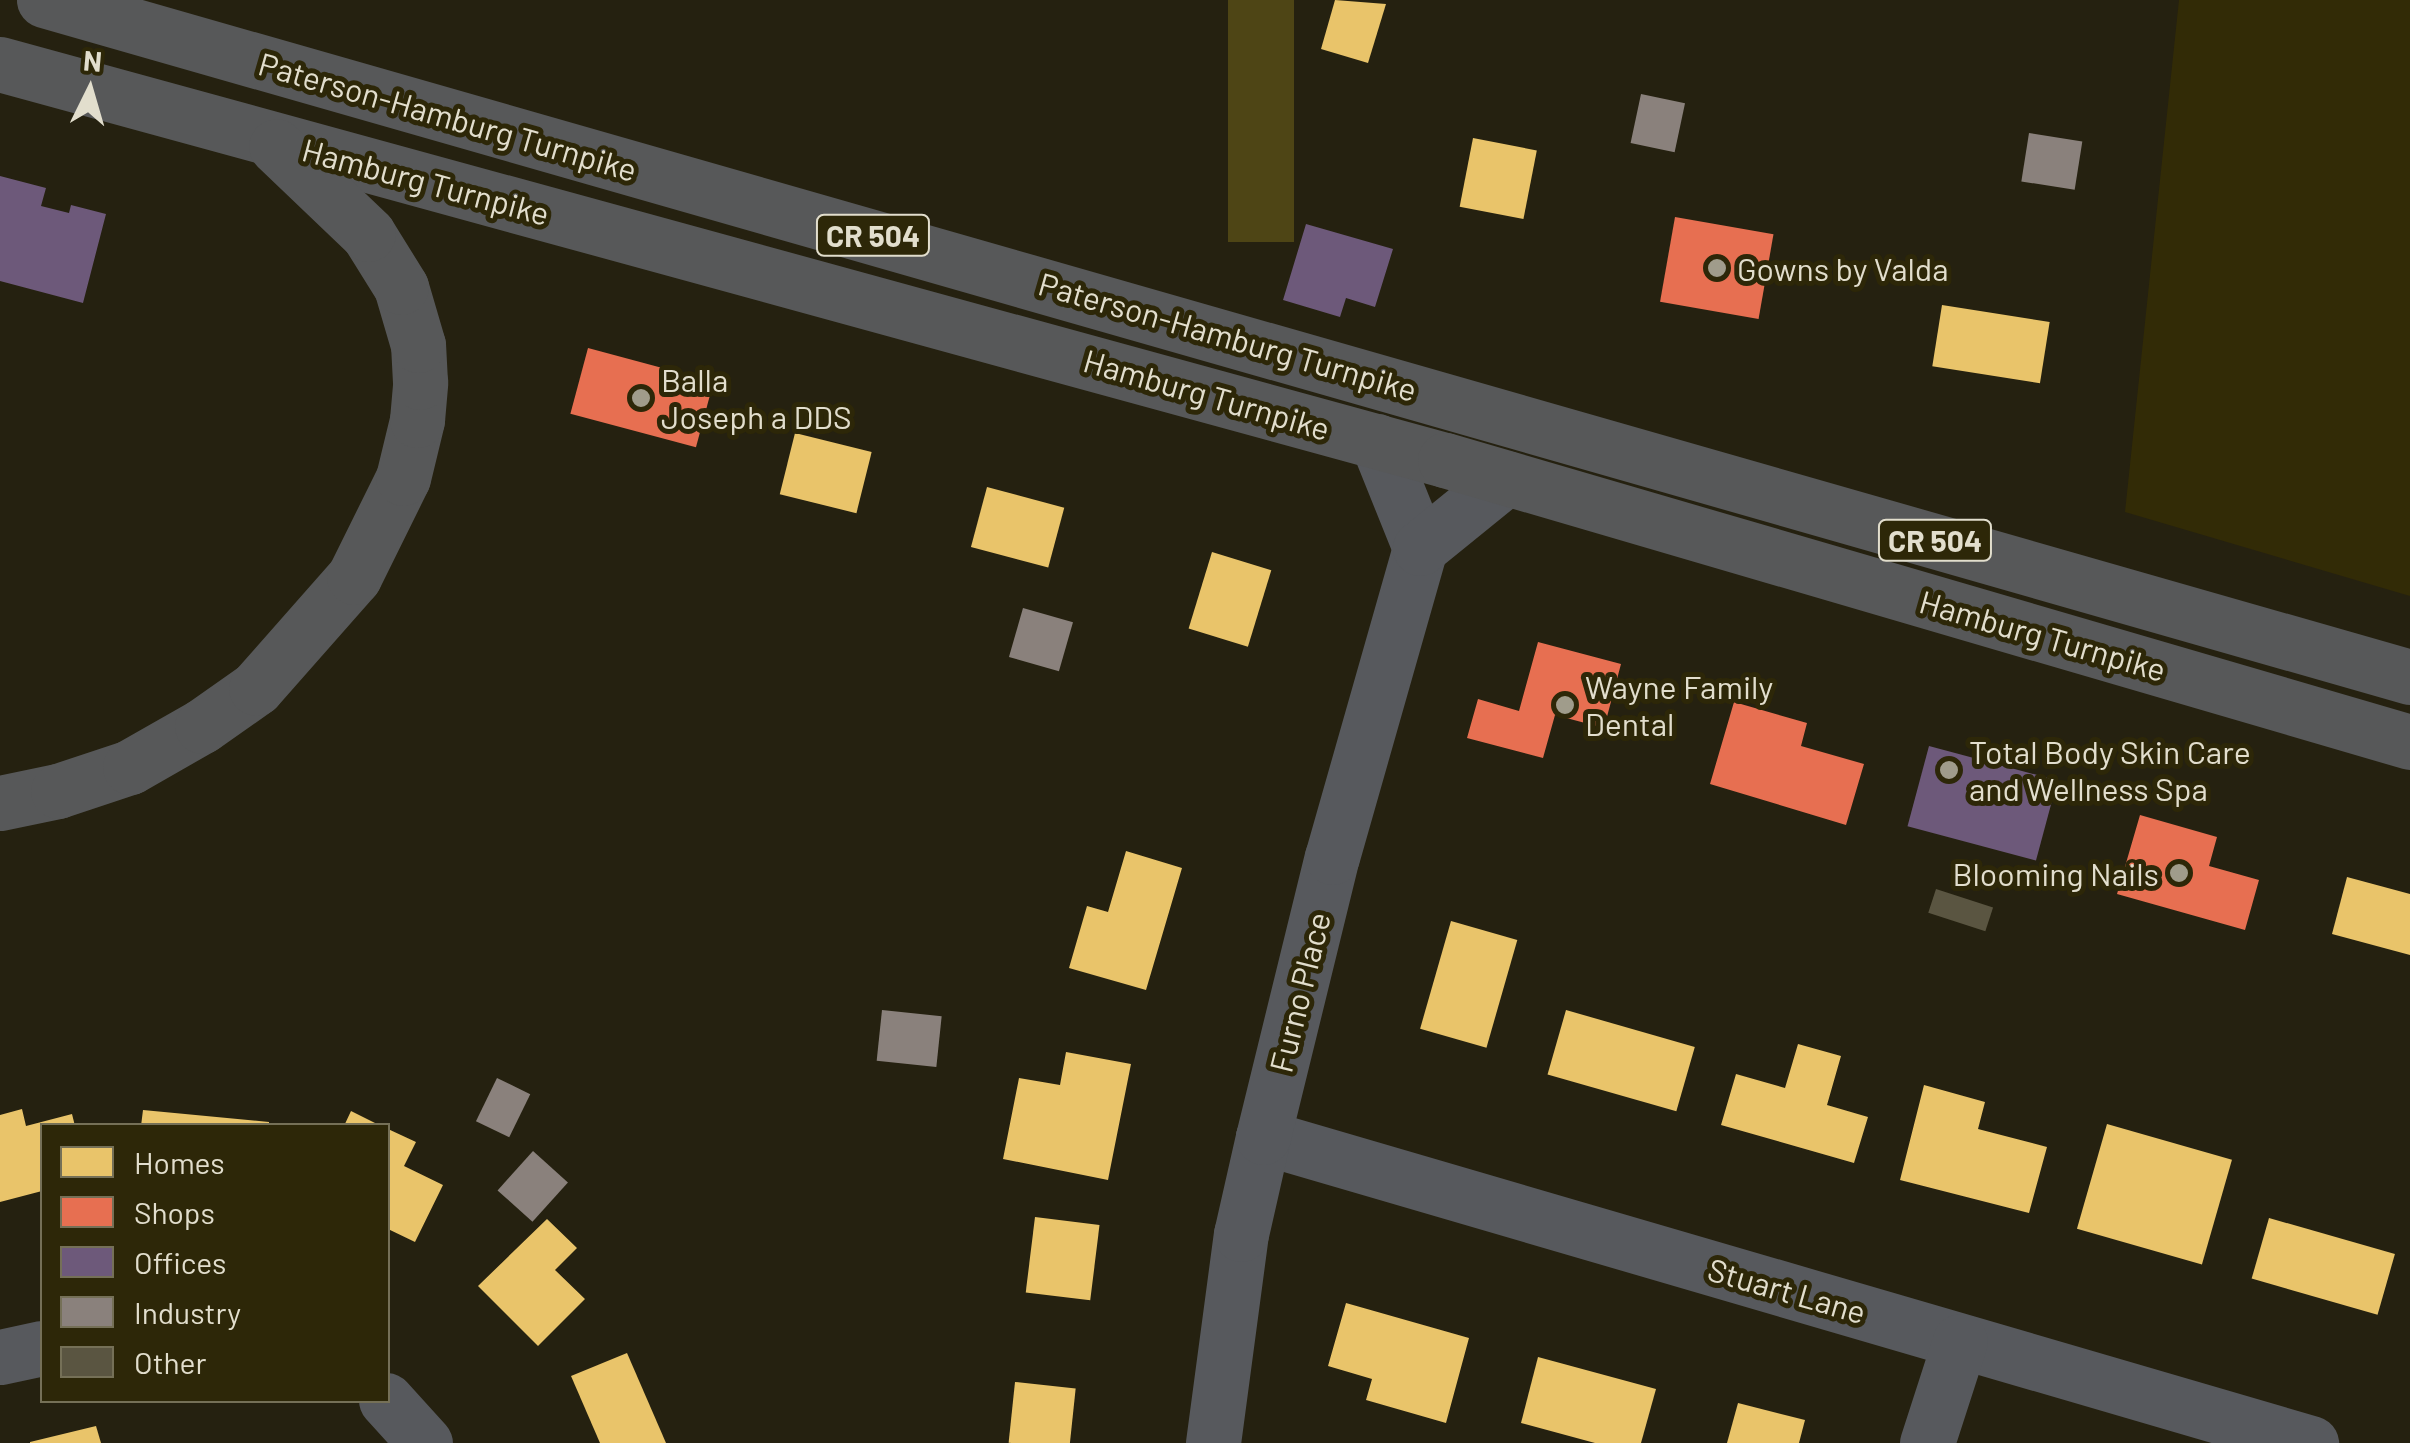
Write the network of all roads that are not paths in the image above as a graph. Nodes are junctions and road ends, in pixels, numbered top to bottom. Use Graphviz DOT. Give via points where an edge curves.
graph roads {
  1 [pos="44,0"];
  2 [pos="0,64"];
  3 [pos="266,137"];
  4 [pos="1377,442"];
  5 [pos="1506,478"];
  6 [pos="1420,548"];
  7 [pos="2410,677"];
  8 [pos="2410,742"];
  9 [pos="0,803"];
  10 [pos="1264,1137"];
  11 [pos="1960,1340"];
  12 [pos="40,1348"];
  13 [pos="0,1357"];
  14 [pos="389,1403"];
  15 [pos="424,1443"];
  16 [pos="1213,1443"];
  17 [pos="1927,1443"];
  18 [pos="2310,1443"];
  1 -- 7 [label="main road, Paterson-Hamburg Turnpike / CR 504"];
  2 -- 3 [label="main road, Hamburg Turnpike / CR 504"];
  3 -- 4 [label="main road, Hamburg Turnpike / CR 504"];
  3 -- 9 [label="main road" via="368,234 401,286 418,345 420,382 418,420 402,478 354,577 256,688 130,767"];
  4 -- 5 [label="main road, Hamburg Turnpike / CR 504"];
  4 -- 6 [label="street"];
  5 -- 6 [label="street"];
  5 -- 8 [label="main road, Hamburg Turnpike / CR 504"];
  6 -- 10 [label="street, Furno Place" via="1332,857"];
  10 -- 11 [label="street, Stuart Lane"];
  10 -- 16 [label="street, Furno Place" via="1241,1234"];
  11 -- 17 [label="street"];
  11 -- 18 [label="street, Stuart Lane"];
  12 -- 13 [label="street"];
  14 -- 15 [label="street"];
}
